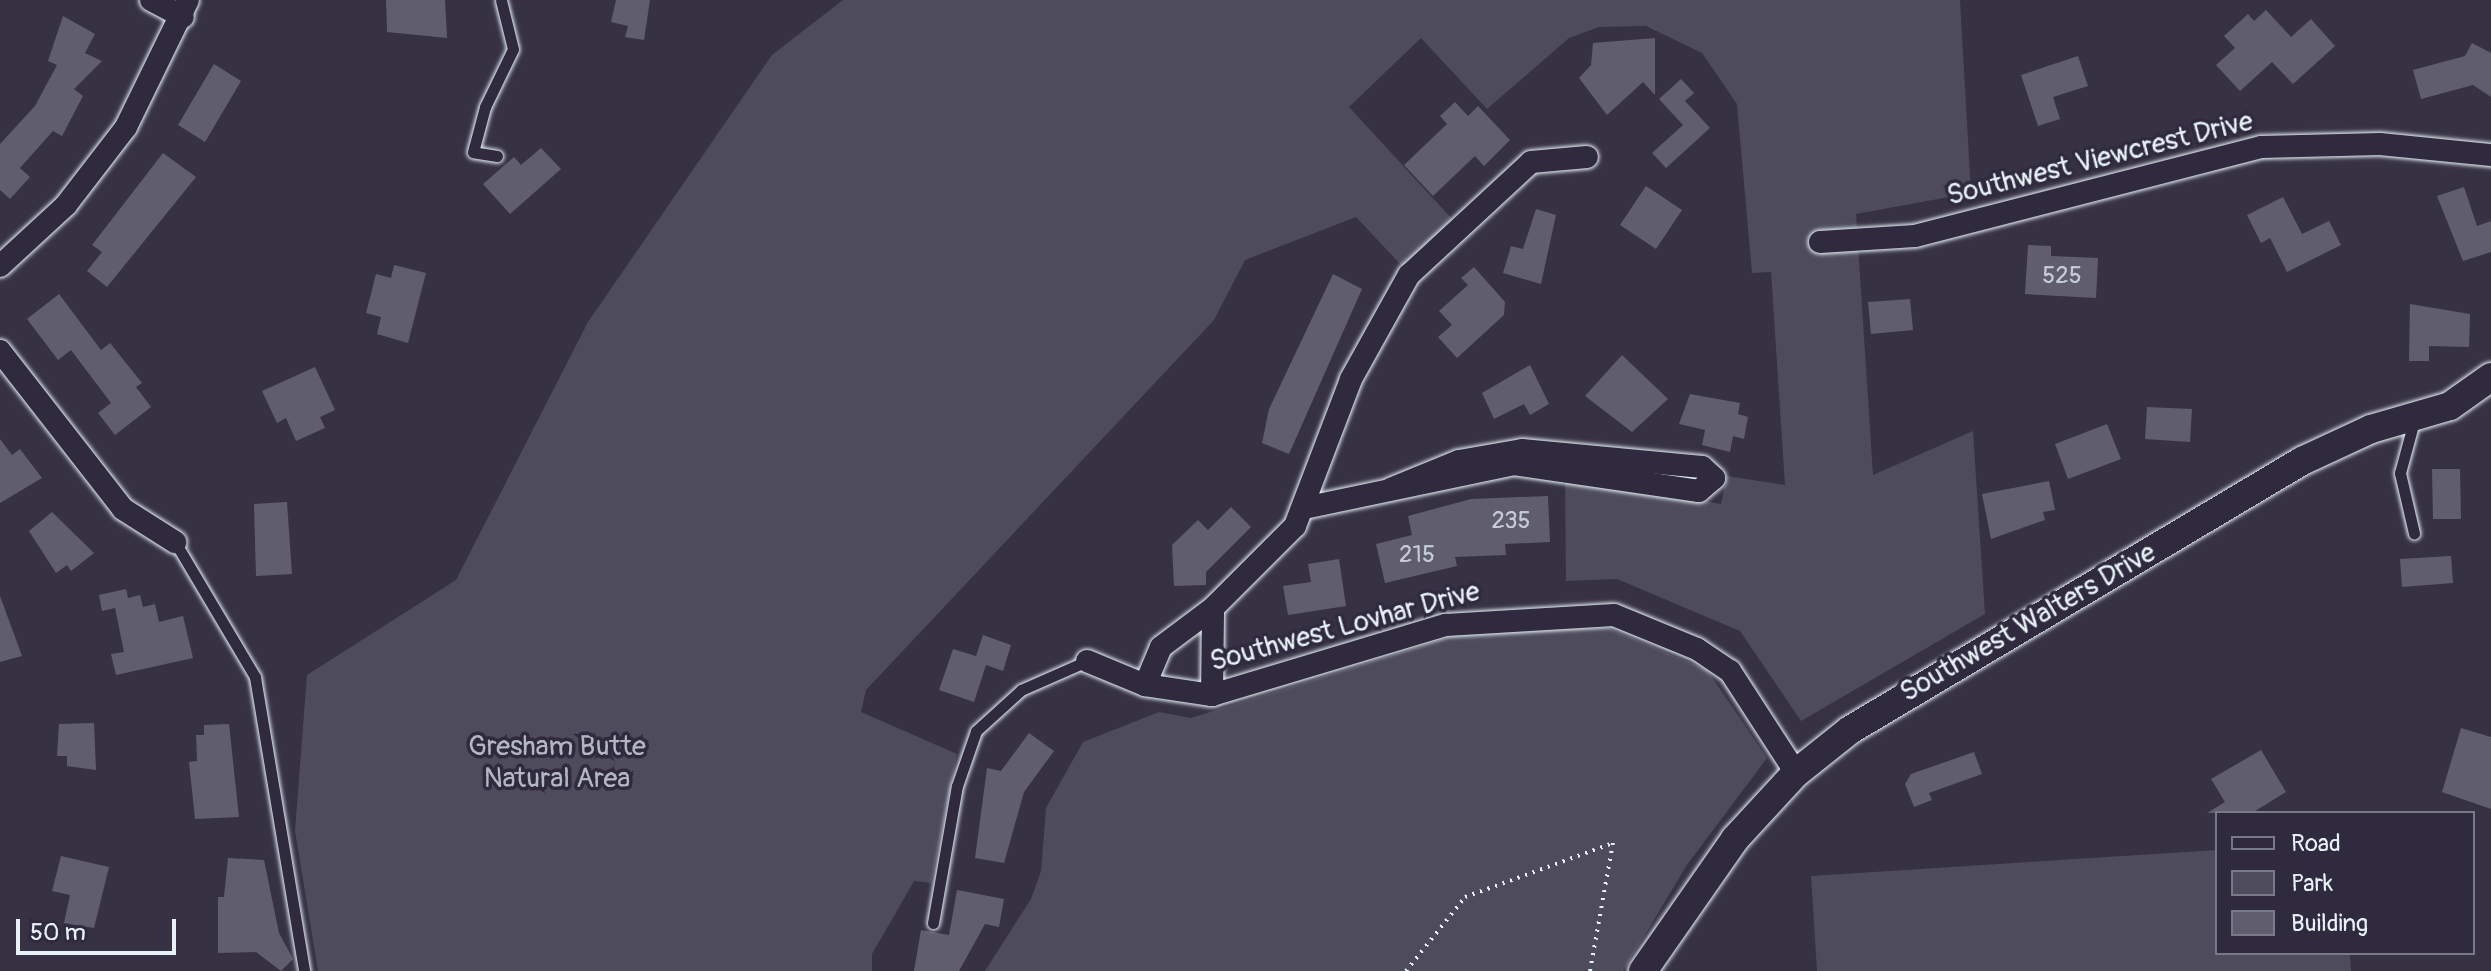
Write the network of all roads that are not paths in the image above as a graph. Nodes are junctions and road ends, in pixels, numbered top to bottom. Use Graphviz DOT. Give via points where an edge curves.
graph roads {
  1 [pos="151,0"];
  2 [pos="501,0"];
  3 [pos="186,8"];
  4 [pos="2491,155"];
  5 [pos="497,156"];
  6 [pos="1587,157"];
  7 [pos="1820,242"];
  8 [pos="0,266"];
  9 [pos="0,351"];
  10 [pos="2491,377"];
  11 [pos="2415,417"];
  12 [pos="1390,489"];
  13 [pos="1304,508"];
  14 [pos="2414,533"];
  15 [pos="175,542"];
  16 [pos="1213,608"];
  17 [pos="1087,661"];
  18 [pos="1145,685"];
  19 [pos="1212,695"];
  20 [pos="1796,773"];
  21 [pos="933,923"];
  22 [pos="304,971"];
  23 [pos="1643,971"];
  1 -- 3 [label="street"];
  2 -- 5 [label="lane" via="513,49 485,107 473,152"];
  3 -- 8 [label="street" via="110,148 66,205"];
  4 -- 7 [label="street, Southwest Viewcrest Drive" via="2395,145 2261,147 1915,236"];
  6 -- 13 [label="street" via="1531,162 1409,275 1351,379 1314,465"];
  9 -- 15 [label="street" via="123,509"];
  10 -- 11 [label="street, Southwest Walters Drive" via="2469,396"];
  11 -- 14 [label="lane" via="2400,473"];
  11 -- 20 [label="street, Southwest Walters Drive" via="2302,461 1873,714"];
  12 -- 12 [label="street" via="1514,464 1699,491 1714,478 1702,467 1522,450 1459,461"];
  12 -- 13 [label="street"];
  13 -- 16 [label="street" via="1284,542"];
  15 -- 22 [label="lane" via="255,677"];
  16 -- 18 [label="street" via="1161,647"];
  16 -- 19 [label="street"];
  17 -- 18 [label="street, Southwest Lovhar Drive"];
  17 -- 21 [label="lane" via="1021,690 976,731 957,786"];
  18 -- 19 [label="street, Southwest Lovhar Drive"];
  19 -- 20 [label="street, Southwest Lovhar Drive" via="1446,625 1605,613 1717,661"];
  20 -- 23 [label="street, Southwest Walters Drive" via="1696,886"];
}
